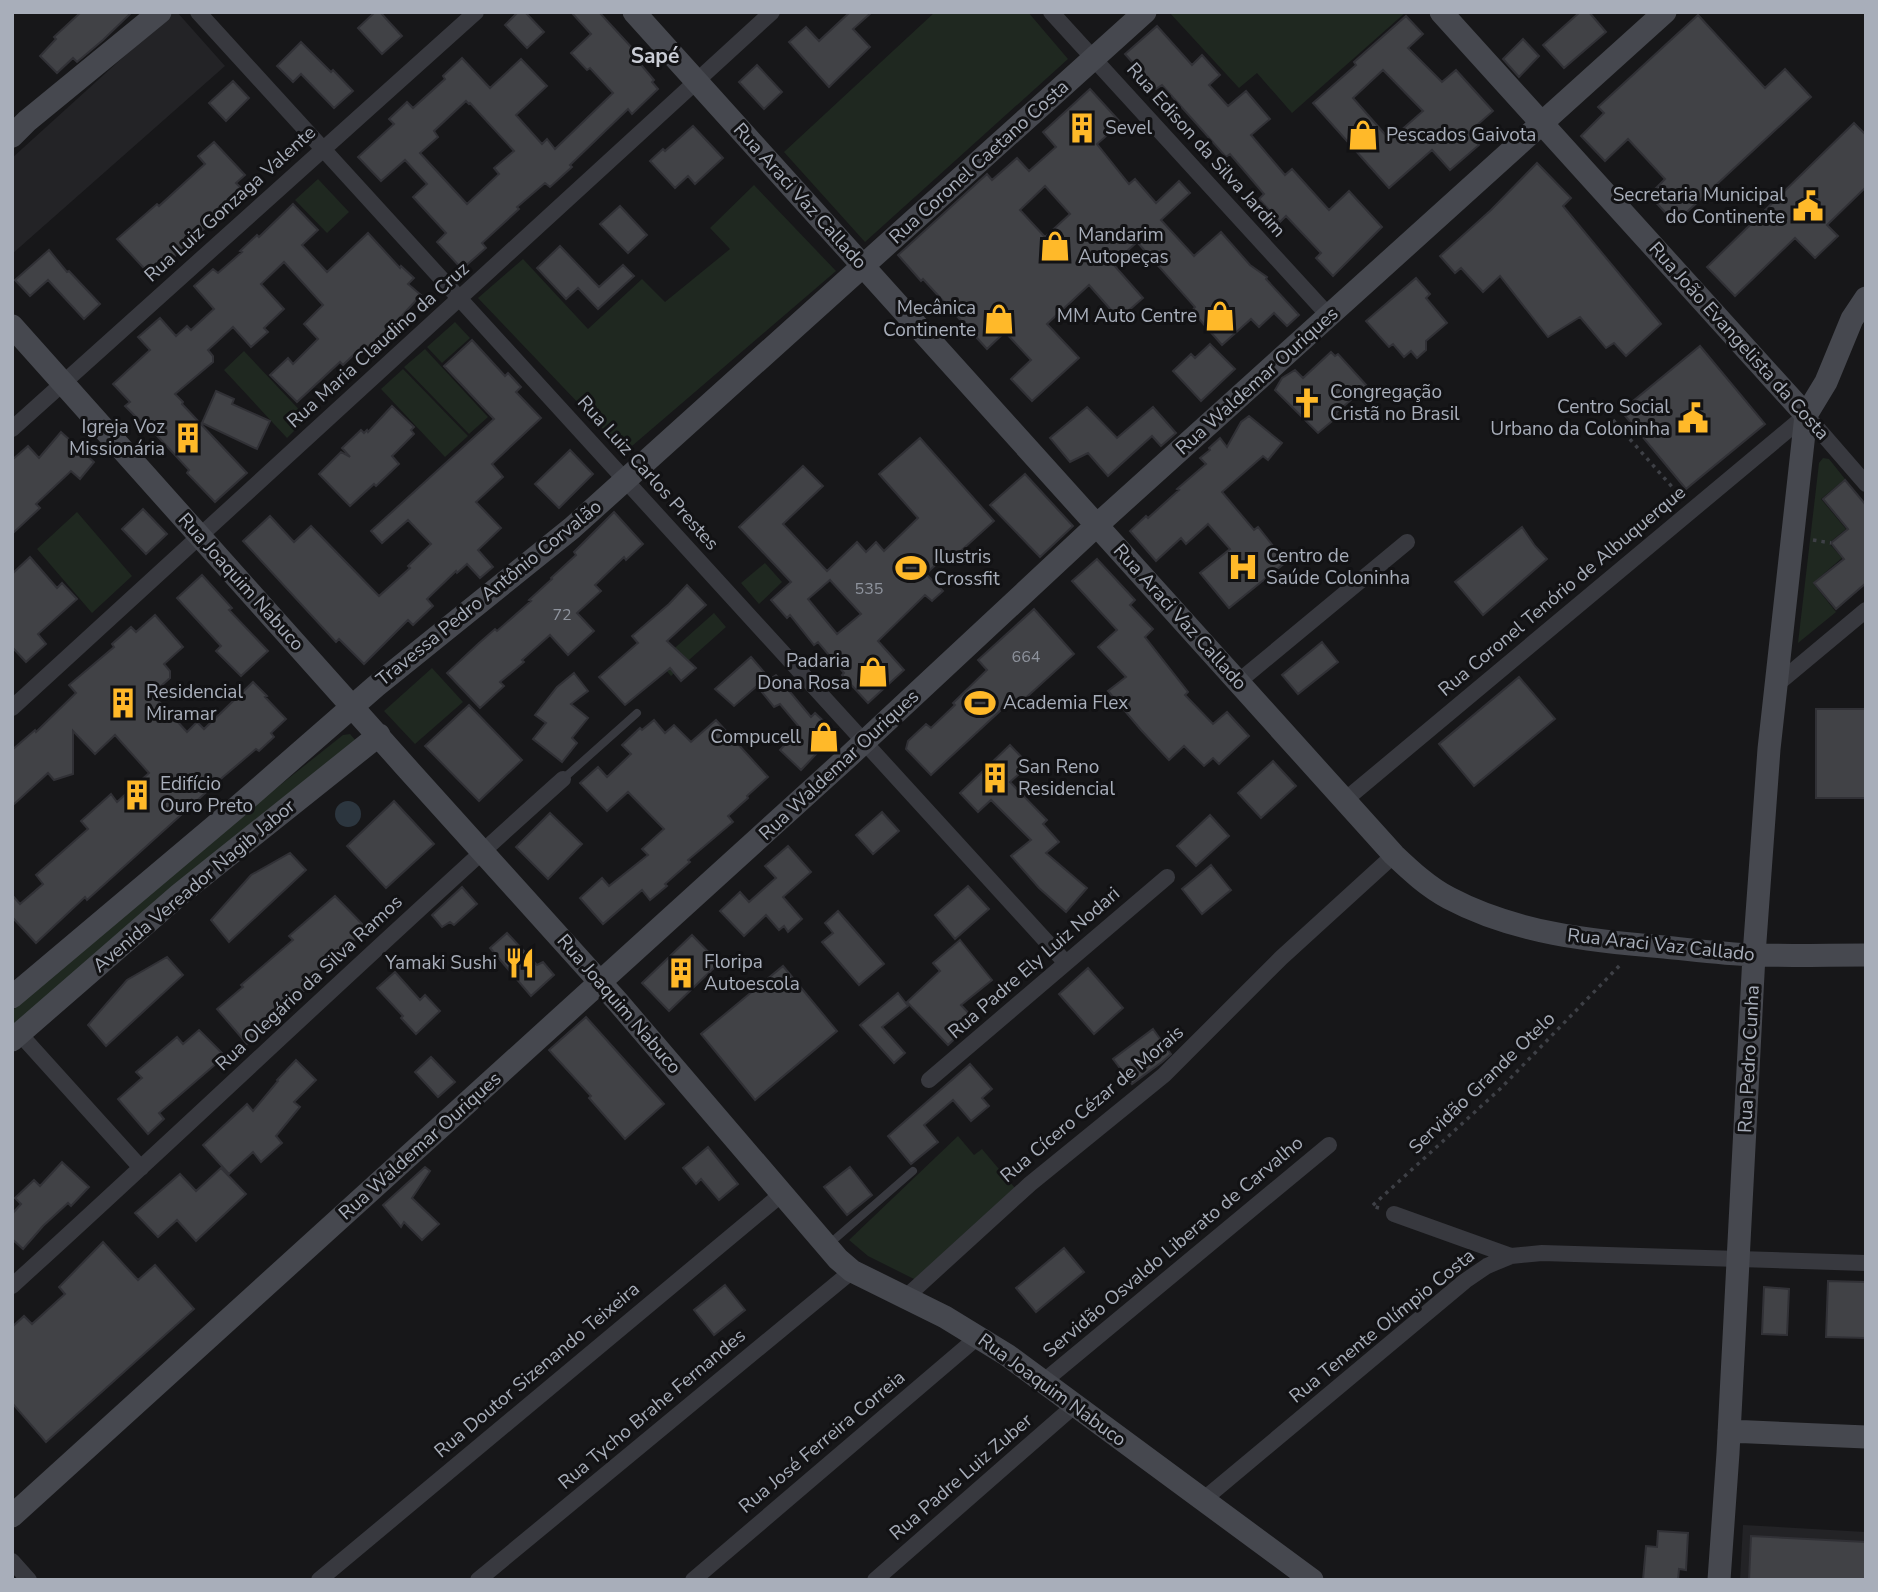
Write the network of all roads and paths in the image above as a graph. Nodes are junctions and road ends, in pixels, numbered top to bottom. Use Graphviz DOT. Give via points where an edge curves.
graph roads {
  1 [pos="160,12"];
  2 [pos="198,12"];
  3 [pos="476,12"];
  4 [pos="634,12"];
  5 [pos="772,12"];
  6 [pos="1051,12"];
  7 [pos="1145,12"];
  8 [pos="1441,12"];
  9 [pos="1665,12"];
  10 [pos="1094,59"];
  11 [pos="696,82"];
  12 [pos="1542,123"];
  13 [pos="12,136"];
  14 [pos="323,149"];
  15 [pos="863,266"];
  16 [pos="460,298"];
  17 [pos="1866,298"];
  18 [pos="1329,316"];
  19 [pos="12,326"];
  20 [pos="63,382"];
  21 [pos="1806,415"];
  22 [pos="1613,420"];
  23 [pos="12,429"];
  24 [pos="625,480"];
  25 [pos="1866,484"];
  26 [pos="1685,501"];
  27 [pos="1097,525"];
  28 [pos="201,536"];
  29 [pos="1812,540"];
  30 [pos="1408,542"];
  31 [pos="1831,543"];
  32 [pos="1866,610"];
  33 [pos="1238,682"];
  34 [pos="1776,685"];
  35 [pos="352,706"];
  36 [pos="12,708"];
  37 [pos="637,713"];
  38 [pos="379,735"];
  39 [pos="864,742"];
  40 [pos="563,779"];
  41 [pos="1345,800"];
  42 [pos="235,809"];
  43 [pos="256,832"];
  44 [pos="482,850"];
  45 [pos="1394,855"];
  46 [pos="1167,877"];
  47 [pos="1754,955"];
  48 [pos="1866,956"];
  49 [pos="1625,961"];
  50 [pos="1066,963"];
  51 [pos="601,982"];
  52 [pos="12,997"];
  53 [pos="15,1033"];
  54 [pos="929,1080"];
  55 [pos="1329,1145"];
  56 [pos="141,1168"];
  57 [pos="913,1171"];
  58 [pos="782,1193"];
  59 [pos="1394,1214"];
  60 [pos="826,1247"];
  61 [pos="1511,1256"];
  62 [pos="1739,1260"];
  63 [pos="1866,1264"];
  64 [pos="852,1271"];
  65 [pos="12,1286"];
  66 [pos="906,1297"];
  67 [pos="979,1336"];
  68 [pos="1043,1382"];
  69 [pos="1074,1406"];
  70 [pos="1729,1430"];
  71 [pos="1866,1437"];
  72 [pos="1203,1500"];
  73 [pos="12,1516"];
  74 [pos="12,1561"];
  75 [pos="29,1580"];
  76 [pos="319,1580"];
  77 [pos="478,1580"];
  78 [pos="693,1580"];
  79 [pos="875,1580"];
  80 [pos="1312,1580"];
  81 [pos="1719,1580"];
  1 -- 13 [label="street"];
  2 -- 14 [label="street, Rua Luiz Carlos Prestes"];
  3 -- 14 [label="street, Rua Luiz Gonzaga Valente"];
  4 -- 11 [label="street, Rua Araci Vaz Callado"];
  5 -- 11 [label="street, Rua Maria Claudino da Cruz"];
  6 -- 10 [label="street, Rua Edison da Silva Jardim"];
  7 -- 10 [label="street, Rua Coronel Caetano Costa"];
  8 -- 12 [label="street, Rua João Evangelista da Costa"];
  9 -- 12 [label="street, Rua Waldemar Ouriques"];
  10 -- 15 [label="street, Rua Coronel Caetano Costa"];
  10 -- 18 [label="street, Rua Edison da Silva Jardim"];
  11 -- 15 [label="street, Rua Araci Vaz Callado"];
  11 -- 16 [label="street, Rua Maria Claudino da Cruz"];
  12 -- 18 [label="street, Rua Waldemar Ouriques"];
  12 -- 21 [label="street, Rua João Evangelista da Costa"];
  14 -- 16 [label="street, Rua Luiz Carlos Prestes"];
  14 -- 20 [label="street, Rua Luiz Gonzaga Valente"];
  15 -- 24 [label="street, Rua Coronel Caetano Costa"];
  15 -- 27 [label="street, Rua Araci Vaz Callado"];
  16 -- 24 [label="street, Rua Luiz Carlos Prestes"];
  16 -- 28 [label="street, Rua Maria Claudino da Cruz"];
  17 -- 21 [label="street"];
  18 -- 27 [label="street, Rua Waldemar Ouriques"];
  19 -- 20 [label="street, Rua Joaquim Nabuco"];
  20 -- 23 [label="street, Rua Luiz Gonzaga Valente"];
  20 -- 28 [label="street, Rua Joaquim Nabuco"];
  21 -- 25 [label="street, Rua João Evangelista da Costa"];
  21 -- 34 [label="street, Rua Pedro Cunha"];
  21 -- 41 [label="street, Rua Coronel Tenório de Albuquerque"];
  22 -- 26 [label="path"];
  24 -- 35 [label="street, Travessa Pedro Antônio Corvalão"];
  24 -- 39 [label="street, Rua Luiz Carlos Prestes"];
  27 -- 33 [label="street, Rua Araci Vaz Callado"];
  27 -- 39 [label="street, Rua Waldemar Ouriques"];
  28 -- 35 [label="street, Rua Joaquim Nabuco"];
  28 -- 36 [label="street, Rua Maria Claudino da Cruz"];
  29 -- 31 [label="path"];
  30 -- 33 [label="street"];
  32 -- 34 [label="street"];
  33 -- 41 [label="street, Rua Araci Vaz Callado"];
  34 -- 47 [label="street, Rua Pedro Cunha"];
  35 -- 38 [label="street, Rua Joaquim Nabuco"];
  35 -- 42 [label="street, Avenida Vereador Nagib Jabor"];
  37 -- 40 [label="lane, Rua Olegário da Silva Ramos"];
  38 -- 43 [label="street, Avenida Vereador Nagib Jabor"];
  38 -- 44 [label="street, Rua Joaquim Nabuco"];
  39 -- 50 [label="street, Rua Luiz Carlos Prestes"];
  39 -- 51 [label="street, Rua Waldemar Ouriques"];
  40 -- 44 [label="street, Rua Olegário da Silva Ramos"];
  41 -- 45 [label="street, Rua Araci Vaz Callado"];
  42 -- 43 [label="street"];
  42 -- 52 [label="street, Avenida Vereador Nagib Jabor"];
  43 -- 53 [label="street, Avenida Vereador Nagib Jabor"];
  44 -- 51 [label="street, Rua Joaquim Nabuco"];
  44 -- 56 [label="street, Rua Olegário da Silva Ramos"];
  45 -- 47 [label="street, Rua Araci Vaz Callado" via="1446,896 1499,920 1606,943"];
  45 -- 66 [label="street, Rua Cícero Cézar de Morais" via="1280,958 1164,1075 1030,1184"];
  46 -- 50 [label="street, Rua Padre Ely Luiz Nodari"];
  47 -- 48 [label="street, Rua Araci Vaz Callado"];
  47 -- 62 [label="street, Rua Pedro Cunha"];
  49 -- 59 [label="path, Servidão Grande Otelo" via="1500,1089 1372,1206"];
  50 -- 54 [label="street, Rua Padre Ely Luiz Nodari"];
  51 -- 58 [label="street, Rua Joaquim Nabuco"];
  51 -- 73 [label="street, Rua Waldemar Ouriques"];
  53 -- 56 [label="street"];
  55 -- 68 [label="street, Servidão Osvaldo Liberato de Carvalho"];
  56 -- 65 [label="street, Rua Olegário da Silva Ramos"];
  57 -- 60 [label="lane"];
  58 -- 60 [label="street, Rua Joaquim Nabuco"];
  58 -- 76 [label="street, Rua Doutor Sizenando Teixeira"];
  59 -- 61 [label="street"];
  60 -- 64 [label="street, Rua Joaquim Nabuco"];
  61 -- 62 [label="street, Rua Tenente Olímpio Costa"];
  61 -- 72 [label="street, Rua Tenente Olímpio Costa" via="1465,1281"];
  62 -- 63 [label="street, Rua Tenente Olímpio Costa"];
  62 -- 70 [label="street, Rua Pedro Cunha"];
  64 -- 66 [label="street, Rua Joaquim Nabuco"];
  64 -- 77 [label="street, Rua Tycho Brahe Fernandes"];
  66 -- 67 [label="street, Rua Joaquim Nabuco"];
  67 -- 68 [label="street, Rua Joaquim Nabuco"];
  67 -- 78 [label="street, Rua José Ferreira Correia"];
  68 -- 69 [label="street, Rua Joaquim Nabuco"];
  69 -- 72 [label="street, Rua Joaquim Nabuco"];
  69 -- 79 [label="street, Rua Padre Luiz Zuber"];
  70 -- 71 [label="street"];
  70 -- 81 [label="street, Rua Pedro Cunha"];
  72 -- 80 [label="street, Rua Joaquim Nabuco"];
  74 -- 75 [label="street"];
}
